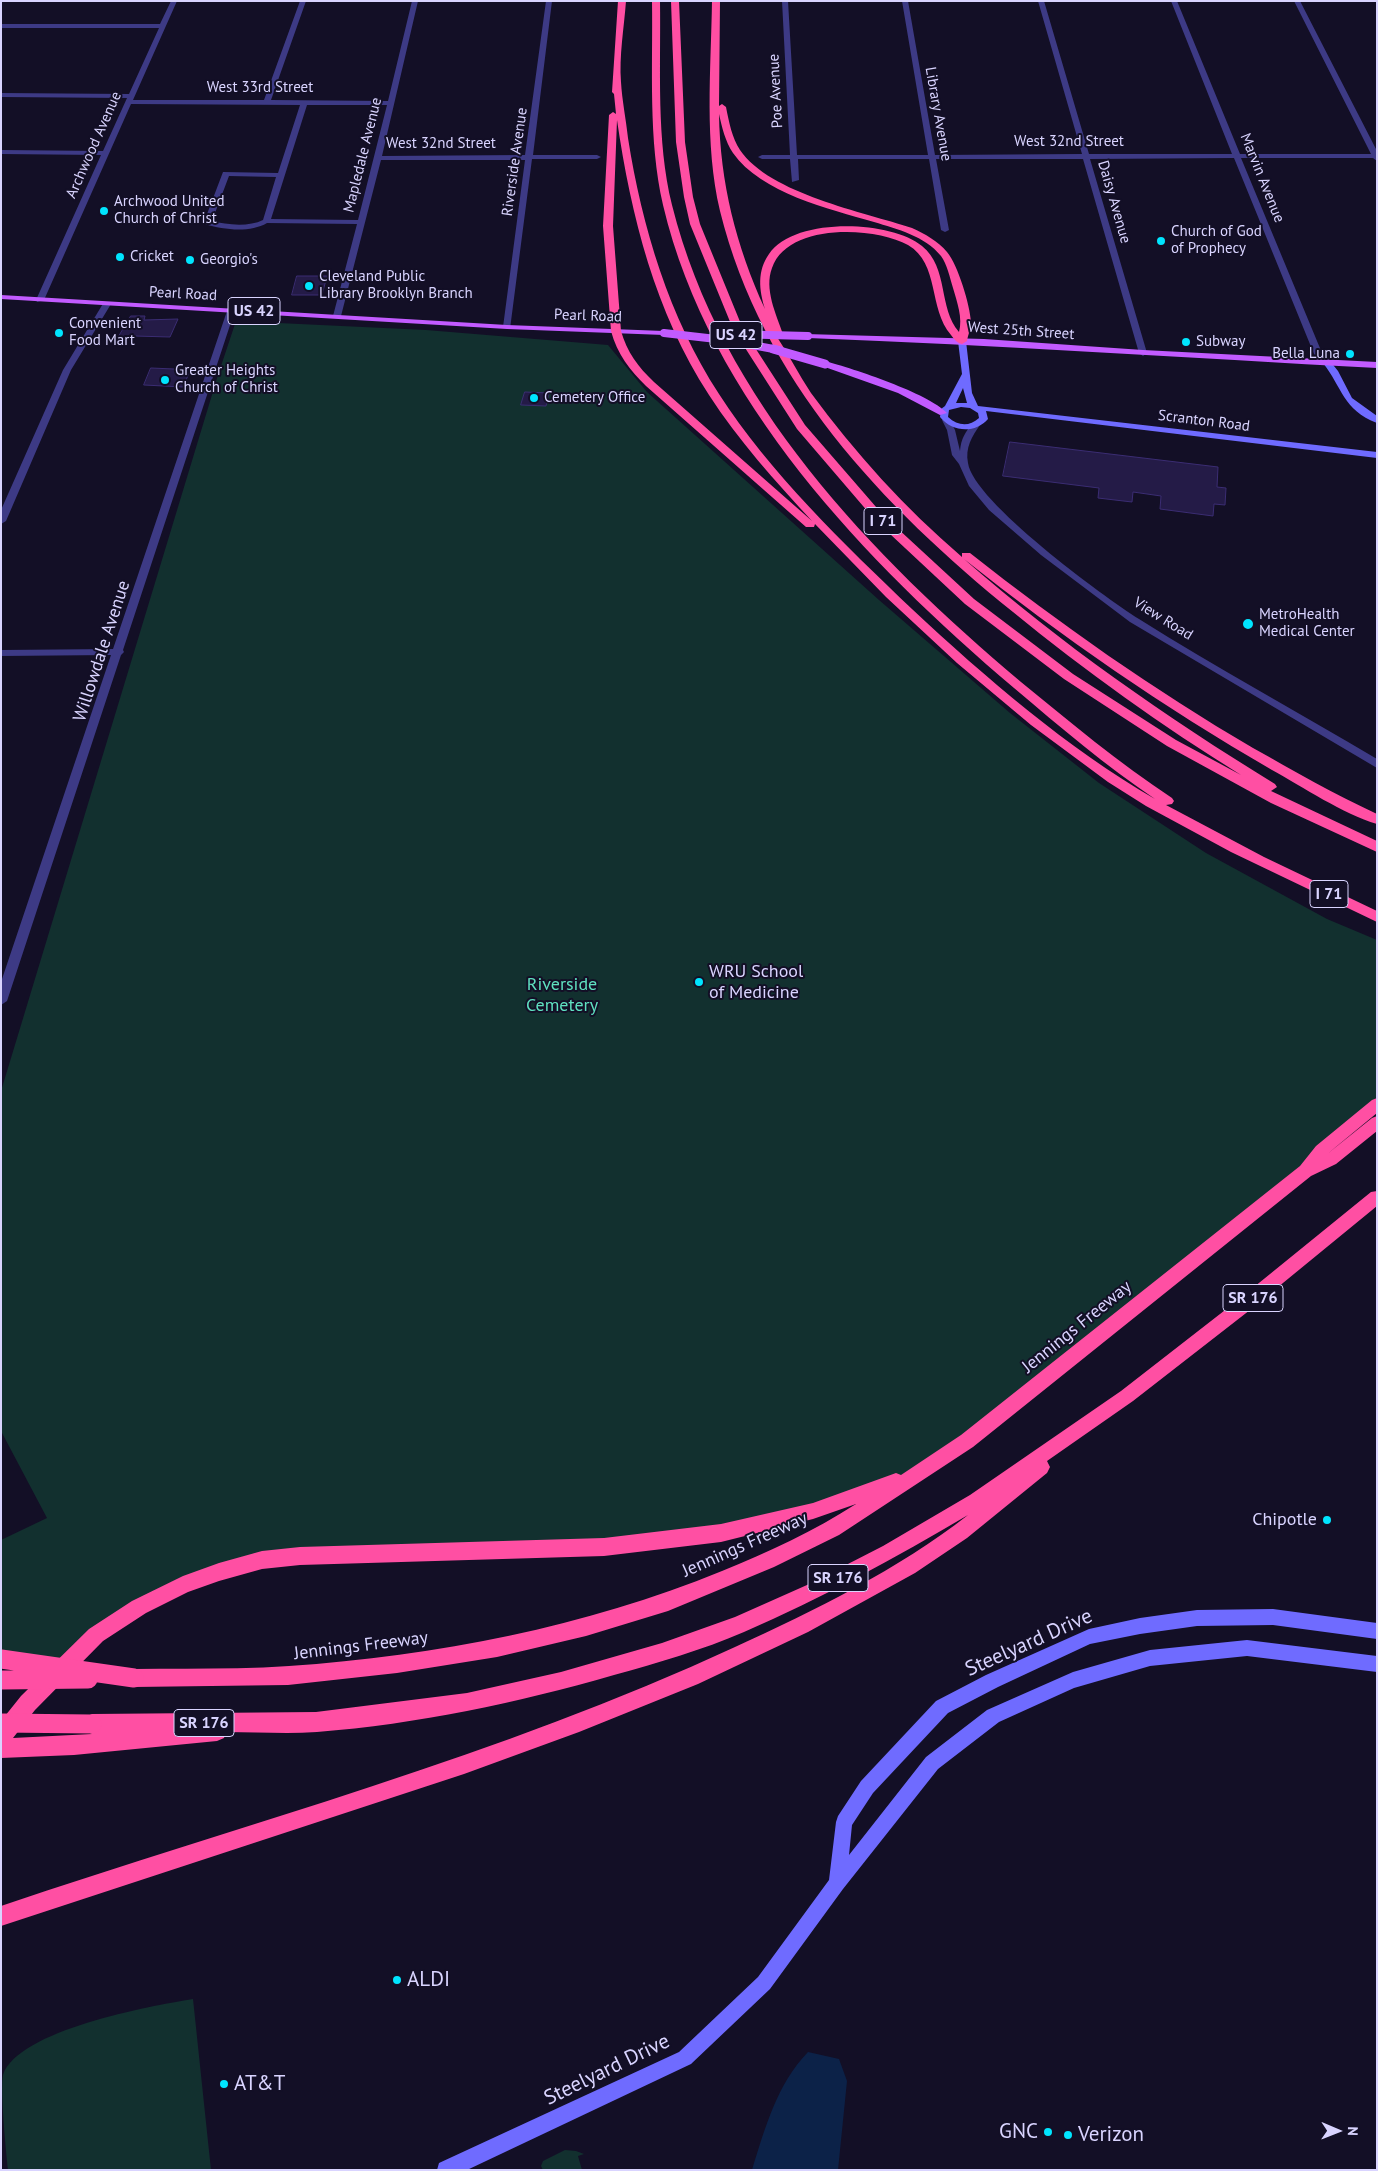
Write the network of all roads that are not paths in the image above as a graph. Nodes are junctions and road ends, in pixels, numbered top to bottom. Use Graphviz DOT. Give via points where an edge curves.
graph roads {
  1 [pos="174,1"];
  2 [pos="303,1"];
  3 [pos="415,1"];
  4 [pos="549,1"];
  5 [pos="622,1"];
  6 [pos="656,1"];
  7 [pos="675,1"];
  8 [pos="716,1"];
  9 [pos="785,1"];
  10 [pos="905,1"];
  11 [pos="1041,1"];
  12 [pos="1174,1"];
  13 [pos="1297,1"];
  14 [pos="1,26"];
  15 [pos="163,26"];
  16 [pos="716,58"];
  17 [pos="617,83"];
  18 [pos="1,95"];
  19 [pos="130,99"];
  20 [pos="267,102"];
  21 [pos="304,102"];
  22 [pos="390,103"];
  23 [pos="1,152"];
  24 [pos="106,152"];
  25 [pos="1086,155"];
  26 [pos="1238,155"];
  27 [pos="931,156"];
  28 [pos="528,157"];
  29 [pos="597,157"];
  30 [pos="762,157"];
  31 [pos="793,157"];
  32 [pos="1376,157"];
  33 [pos="376,158"];
  34 [pos="281,175"];
  35 [pos="795,180"];
  36 [pos="266,222"];
  37 [pos="360,222"];
  38 [pos="945,230"];
  39 [pos="1,297"];
  40 [pos="40,300"];
  41 [pos="107,304"];
  42 [pos="231,310"];
  43 [pos="337,316"];
  44 [pos="507,327"];
  45 [pos="616,331"];
  46 [pos="664,333"];
  47 [pos="962,341"];
  48 [pos="1143,354"];
  49 [pos="1327,363"];
  50 [pos="1377,365"];
  51 [pos="966,376"];
  52 [pos="976,407"];
  53 [pos="818,410"];
  54 [pos="946,413"];
  55 [pos="1028,415"];
  56 [pos="1377,420"];
  57 [pos="979,424"];
  58 [pos="1377,455"];
  59 [pos="862,463"];
  60 [pos="963,464"];
  61 [pos="1,521"];
  62 [pos="871,578"];
  63 [pos="118,652"];
  64 [pos="1,653"];
  65 [pos="1377,764"];
  66 [pos="1377,820"];
  67 [pos="1361,841"];
  68 [pos="1377,847"];
  69 [pos="1281,871"];
  70 [pos="1377,917"];
  71 [pos="1,1001"];
  72 [pos="1377,1104"];
  73 [pos="1377,1122"];
  74 [pos="1305,1171"];
  75 [pos="1377,1197"];
  76 [pos="1127,1396"];
  77 [pos="923,1471"];
  78 [pos="1377,1631"];
  79 [pos="1,1659"];
  80 [pos="1377,1664"];
  81 [pos="134,1678"];
  82 [pos="1,1680"];
  83 [pos="316,1722"];
  84 [pos="1,1723"];
  85 [pos="1,1737"];
  86 [pos="1,1748"];
  87 [pos="837,1883"];
  88 [pos="1,1916"];
  89 [pos="446,2170"];
  1 -- 15 [label="street, Archwood Avenue"];
  2 -- 20 [label="street"];
  3 -- 22 [label="street, Mapledale Avenue"];
  4 -- 28 [label="street, Riverside Avenue"];
  5 -- 17 [label="highway"];
  6 -- 69 [label="highway, I 71" via="660,154 670,214 688,274 708,318 761,411 836,508 879,556 985,658 1094,748 1151,790"];
  7 -- 67 [label="highway, I 71" via="681,152 695,224 728,309 777,394 818,449 870,508 949,582 1086,688 1227,775"];
  8 -- 16 [label="highway"];
  9 -- 31 [label="street, Poe Avenue"];
  10 -- 27 [label="street, Library Avenue"];
  11 -- 25 [label="street, Daisy Avenue"];
  12 -- 26 [label="street, Marvin Avenue"];
  13 -- 32 [label="street"];
  14 -- 15 [label="street"];
  15 -- 19 [label="street, Archwood Avenue"];
  16 -- 47 [label="highway" via="724,124 740,156 764,176 790,190 909,230 932,244 947,258 951,269 966,323"];
  16 -- 53 [label="highway" via="715,152 731,236 760,316 786,365"];
  17 -- 45 [label="highway" via="608,226"];
  17 -- 62 [label="highway" via="626,164 644,240 657,280 686,346 744,437"];
  18 -- 19 [label="street, West 33rd Street"];
  19 -- 20 [label="street, West 33rd Street"];
  19 -- 24 [label="street, Archwood Avenue"];
  20 -- 21 [label="street, West 33rd Street"];
  21 -- 22 [label="street, West 33rd Street"];
  21 -- 34 [label="street"];
  22 -- 33 [label="street, Mapledale Avenue"];
  23 -- 24 [label="street"];
  24 -- 40 [label="street, Archwood Avenue"];
  25 -- 26 [label="street, West 32nd Street"];
  25 -- 27 [label="street, West 32nd Street"];
  25 -- 48 [label="street, Daisy Avenue"];
  26 -- 32 [label="street, West 32nd Street"];
  26 -- 49 [label="street, Marvin Avenue" via="1299,310 1318,354"];
  27 -- 31 [label="street, West 32nd Street"];
  27 -- 38 [label="street, Library Avenue"];
  28 -- 29 [label="street, West 32nd Street"];
  28 -- 33 [label="street, West 32nd Street"];
  28 -- 44 [label="street, Riverside Avenue"];
  30 -- 31 [label="street, West 32nd Street"];
  31 -- 35 [label="street, Poe Avenue"];
  33 -- 37 [label="street, Mapledale Avenue"];
  34 -- 36 [label="street"];
  34 -- 36 [label="street" via="226,174 208,222 217,226"];
  36 -- 37 [label="street"];
  37 -- 43 [label="street, Mapledale Avenue"];
  39 -- 40 [label="main road, Pearl Road / US 42"];
  40 -- 41 [label="main road, Pearl Road / US 42"];
  41 -- 42 [label="main road, Pearl Road / US 42"];
  41 -- 61 [label="street" via="67,370"];
  42 -- 43 [label="main road, Pearl Road / US 42"];
  42 -- 63 [label="street, Willowdale Avenue"];
  43 -- 44 [label="main road, Pearl Road / US 42"];
  44 -- 45 [label="main road, Pearl Road / US 42"];
  45 -- 46 [label="main road, Pearl Road / US 42"];
  45 -- 62 [label="highway" via="619,344 634,369"];
  46 -- 47 [label="main road, West 25th Street / US 42, bridge"];
  46 -- 54 [label="main road, bridge" via="759,345 795,354 887,385"];
  47 -- 48 [label="main road, West 25th Street / US 42"];
  47 -- 51 [label="street"];
  47 -- 53 [label="highway" via="947,323 929,260 912,244 897,236 864,230 825,230 794,240 770,258 766,289 784,348"];
  48 -- 49 [label="main road, West 25th Street / US 42"];
  49 -- 50 [label="main road, West 25th Street / US 42"];
  49 -- 56 [label="street" via="1336,372 1351,402"];
  51 -- 52 [label="street" via="968,393"];
  51 -- 54 [label="street"];
  52 -- 54 [label="street, Scranton Road" via="960,404"];
  52 -- 55 [label="street, Scranton Road"];
  52 -- 57 [label="street" via="984,415"];
  53 -- 59 [label="highway"];
  54 -- 57 [label="street, Scranton Road" via="957,426"];
  54 -- 60 [label="street, View Road" via="956,455"];
  55 -- 57 [label="street, Scranton Road"];
  55 -- 58 [label="street, Scranton Road"];
  57 -- 60 [label="street, View Road" via="967,433 964,440"];
  59 -- 66 [label="highway" via="941,535 1076,639 1213,730"];
  59 -- 67 [label="highway" via="948,553 1111,682 1206,748"];
  60 -- 65 [label="street, View Road" via="972,484 992,508 1044,553 1134,620"];
  62 -- 69 [label="highway" via="1004,696 1113,779"];
  63 -- 64 [label="street"];
  63 -- 71 [label="street, Willowdale Avenue"];
  67 -- 68 [label="highway, I 71"];
  69 -- 70 [label="highway, I 71"];
  72 -- 74 [label="highway" via="1322,1150"];
  73 -- 74 [label="highway, Jennings Freeway / SR 176" via="1331,1160"];
  74 -- 77 [label="highway, Jennings Freeway / SR 176" via="967,1442"];
  75 -- 76 [label="highway, SR 176"];
  76 -- 83 [label="highway, SR 176" via="976,1501 889,1552 738,1625 662,1652 517,1692 468,1703"];
  76 -- 88 [label="highway" via="988,1511 911,1566 790,1633 734,1659 644,1698 460,1767"];
  77 -- 81 [label="highway, Jennings Freeway / SR 176" via="833,1529 768,1561 668,1602 586,1627 496,1648 397,1664 288,1676"];
  77 -- 85 [label="highway" via="813,1511 721,1533 604,1546 300,1556 262,1560 219,1572 183,1585 139,1607 96,1635 28,1703"];
  78 -- 87 [label="street, Steelyard Drive" via="1273,1617 1197,1618 1090,1637 992,1681 942,1707 867,1787 844,1822"];
  79 -- 81 [label="highway, bridge"];
  80 -- 87 [label="street, Steelyard Drive" via="1247,1648 1150,1658 1073,1680 992,1716 932,1764"];
  81 -- 82 [label="highway, Jennings Freeway / SR 176, bridge"];
  83 -- 84 [label="highway, SR 176, bridge"];
  83 -- 86 [label="highway" via="74,1745"];
  87 -- 89 [label="street, Steelyard Drive" via="764,1983 684,2058"];
}
